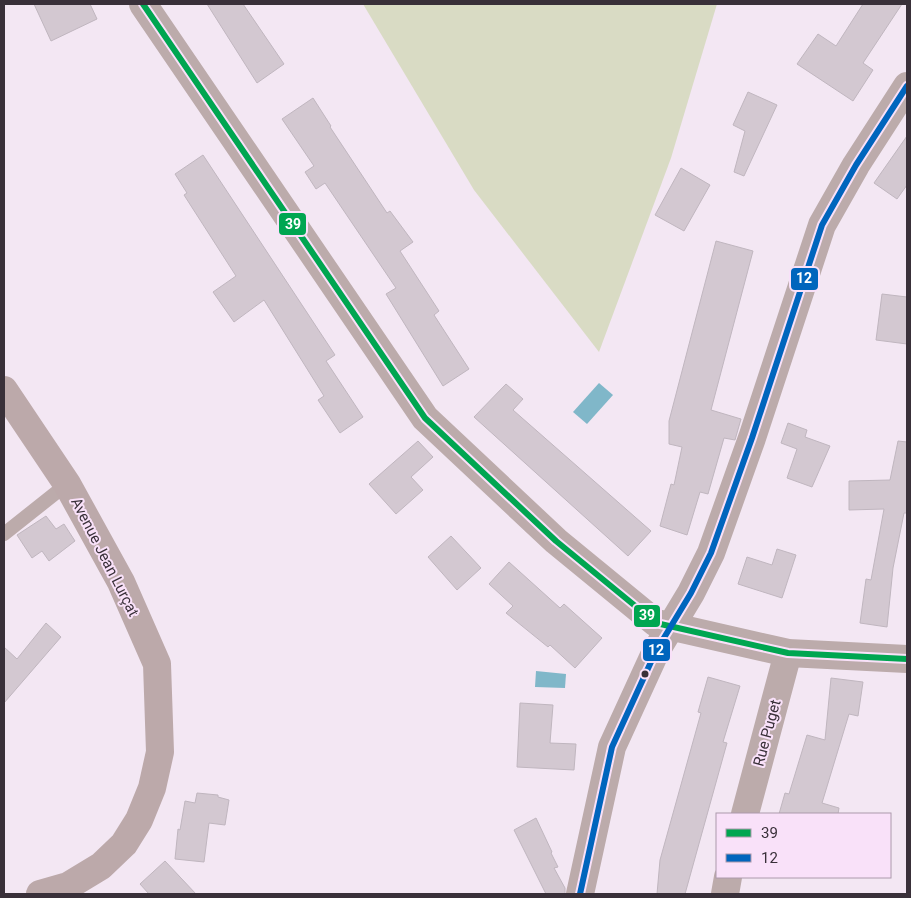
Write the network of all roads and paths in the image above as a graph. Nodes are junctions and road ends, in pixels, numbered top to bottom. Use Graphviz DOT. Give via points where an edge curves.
graph roads {
  1 [pos="143,4"];
  2 [pos="907,86"];
  3 [pos="4,390"];
  4 [pos="67,484"];
  5 [pos="4,534"];
  6 [pos="671,625"];
  7 [pos="788,653"];
  8 [pos="907,659"];
  9 [pos="745,813"];
  10 [pos="728,878"];
  11 [pos="40,894"];
  12 [pos="580,894"];
  13 [pos="725,894"];
  1 -- 6 [label="street" via="425,418 556,541 656,623"];
  2 -- 6 [label="street" via="822,225 711,553"];
  3 -- 4 [label="main road, Avenue Jean Lurçat"];
  4 -- 5 [label="lane"];
  4 -- 11 [label="main road, Avenue Jean Lurçat" via="121,582 157,664 160,752 152,788 139,820 124,844 101,866 68,886"];
  6 -- 7 [label="street"];
  6 -- 12 [label="street" via="612,747"];
  7 -- 8 [label="street"];
  7 -- 9 [label="street, Rue Puget"];
  10 -- 13 [label="street"];
}
